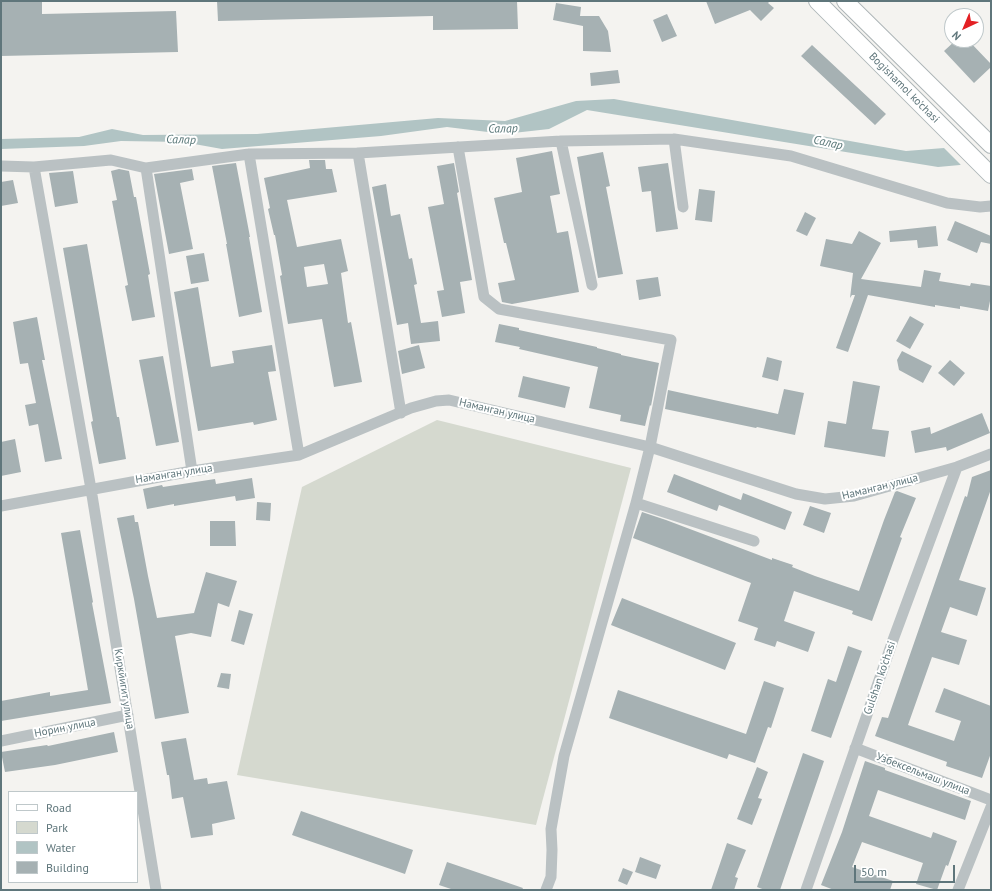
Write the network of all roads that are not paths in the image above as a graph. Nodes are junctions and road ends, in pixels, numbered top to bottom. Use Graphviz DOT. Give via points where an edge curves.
graph roads {
  1 [pos="817,1"];
  2 [pos="845,1"];
  3 [pos="674,139"];
  4 [pos="561,141"];
  5 [pos="991,145"];
  6 [pos="458,147"];
  7 [pos="358,153"];
  8 [pos="249,154"];
  9 [pos="1,166"];
  10 [pos="34,167"];
  11 [pos="146,168"];
  12 [pos="991,175"];
  13 [pos="991,206"];
  14 [pos="683,208"];
  15 [pos="592,285"];
  16 [pos="401,413"];
  17 [pos="650,447"];
  18 [pos="991,454"];
  19 [pos="299,455"];
  20 [pos="957,467"];
  21 [pos="192,471"];
  22 [pos="91,488"];
  23 [pos="636,503"];
  24 [pos="1,506"];
  25 [pos="754,541"];
  26 [pos="128,715"];
  27 [pos="1,741"];
  28 [pos="856,748"];
  29 [pos="991,800"];
  30 [pos="991,807"];
  31 [pos="156,890"];
  32 [pos="546,890"];
  33 [pos="806,890"];
  34 [pos="958,890"];
  1 -- 12 [label="main road, Bogishamol ko'chasi"];
  2 -- 5 [label="main road, Bogishamol ko'chasi"];
  3 -- 4 [label="street"];
  3 -- 13 [label="street" via="791,156 947,203"];
  3 -- 14 [label="street"];
  4 -- 6 [label="street"];
  4 -- 15 [label="street"];
  6 -- 7 [label="street"];
  6 -- 17 [label="street" via="484,297 499,309 671,340"];
  7 -- 8 [label="street"];
  7 -- 16 [label="street"];
  8 -- 11 [label="street"];
  8 -- 19 [label="street"];
  9 -- 10 [label="street"];
  10 -- 11 [label="street" via="111,160"];
  10 -- 22 [label="street, Киркйигит улица"];
  11 -- 21 [label="street"];
  16 -- 17 [label="street, Наманган улица" via="423,404 449,400"];
  16 -- 19 [label="street, Наманган улица"];
  17 -- 20 [label="street, Наманган улица" via="796,494 825,499 854,496"];
  17 -- 23 [label="street"];
  18 -- 20 [label="street, Наманган улица"];
  19 -- 21 [label="street, Наманган улица"];
  20 -- 28 [label="street, Gulshan ko'chasi"];
  21 -- 22 [label="street, Наманган улица"];
  22 -- 24 [label="street, Наманган улица"];
  22 -- 26 [label="street, Киркйигит улица"];
  23 -- 25 [label="street"];
  23 -- 32 [label="street" via="564,756 551,829 551,876"];
  26 -- 27 [label="street, Норин улица"];
  26 -- 31 [label="street, Киркйигит улица"];
  28 -- 29 [label="street, Узбексельмаш улица"];
  28 -- 33 [label="street, Gulshan ko'chasi"];
  30 -- 34 [label="street"];
}
